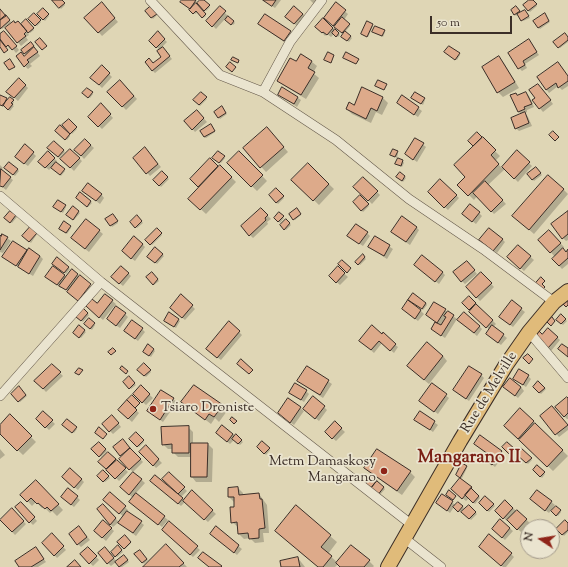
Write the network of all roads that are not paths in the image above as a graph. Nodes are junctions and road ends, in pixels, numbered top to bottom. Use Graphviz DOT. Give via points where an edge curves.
graph roads {
  1 [pos="150,0"];
  2 [pos="322,0"];
  3 [pos="263,92"];
  4 [pos="0,196"];
  5 [pos="101,282"];
  6 [pos="568,291"];
  7 [pos="554,302"];
  8 [pos="529,332"];
  9 [pos="568,378"];
  10 [pos="0,396"];
  11 [pos="412,525"];
  12 [pos="404,538"];
  13 [pos="388,567"];
  14 [pos="441,567"];
  1 -- 3 [label="street" via="220,75"];
  2 -- 3 [label="street" via="290,42"];
  3 -- 7 [label="street" via="336,140 409,199 483,249"];
  4 -- 5 [label="street"];
  5 -- 10 [label="street"];
  5 -- 11 [label="street"];
  6 -- 7 [label="main road, Rue de Melville"];
  7 -- 8 [label="main road, Rue de Melville"];
  8 -- 9 [label="street"];
  8 -- 11 [label="main road, Rue de Melville" via="506,365"];
  11 -- 12 [label="main road, Rue de Melville"];
  12 -- 13 [label="main road, Rue de Melville"];
  12 -- 14 [label="street"];
}
